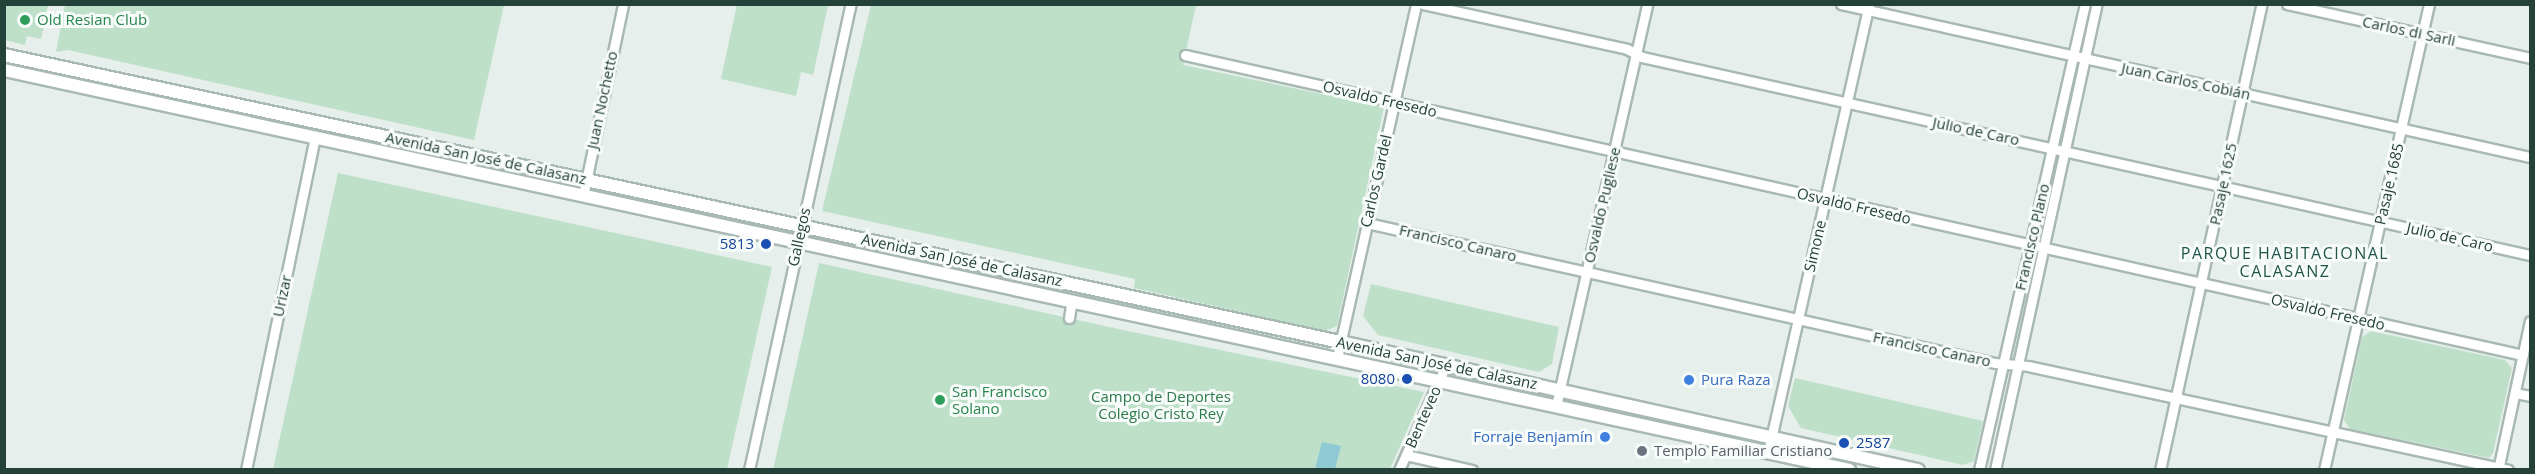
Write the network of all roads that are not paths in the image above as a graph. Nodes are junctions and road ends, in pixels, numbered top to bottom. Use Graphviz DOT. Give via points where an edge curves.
graph roads {
  1 [pos="623,4"];
  2 [pos="851,4"];
  3 [pos="1416,4"];
  4 [pos="1423,4"];
  5 [pos="1647,4"];
  6 [pos="1841,4"];
  7 [pos="2085,4"];
  8 [pos="2097,4"];
  9 [pos="2262,4"];
  10 [pos="2287,4"];
  11 [pos="2429,4"];
  12 [pos="1869,8"];
  13 [pos="2423,34"];
  14 [pos="1636,54"];
  15 [pos="4,55"];
  16 [pos="1185,55"];
  17 [pos="2073,56"];
  18 [pos="2530,58"];
  19 [pos="2085,59"];
  20 [pos="4,70"];
  21 [pos="2243,94"];
  22 [pos="1394,102"];
  23 [pos="1847,102"];
  24 [pos="319,122"];
  25 [pos="2401,128"];
  26 [pos="315,138"];
  27 [pos="2052,148"];
  28 [pos="2065,151"];
  29 [pos="1615,152"];
  30 [pos="2530,157"];
  31 [pos="586,180"];
  32 [pos="2222,186"];
  33 [pos="583,196"];
  34 [pos="1825,200"];
  35 [pos="2380,221"];
  36 [pos="1367,223"];
  37 [pos="801,226"];
  38 [pos="798,243"];
  39 [pos="2030,246"];
  40 [pos="2043,249"];
  41 [pos="2530,255"];
  42 [pos="1587,272"];
  43 [pos="2201,284"];
  44 [pos="1072,300"];
  45 [pos="1069,318"];
  46 [pos="1798,319"];
  47 [pos="2358,319"];
  48 [pos="2530,321"];
  49 [pos="1341,342"];
  50 [pos="2523,355"];
  51 [pos="1337,357"];
  52 [pos="2003,364"];
  53 [pos="1446,365"];
  54 [pos="2018,365"];
  55 [pos="1440,380"];
  56 [pos="1560,390"];
  57 [pos="2515,393"];
  58 [pos="2530,396"];
  59 [pos="2176,398"];
  60 [pos="1556,406"];
  61 [pos="2332,432"];
  62 [pos="1772,437"];
  63 [pos="1814,447"];
  64 [pos="1768,452"];
  65 [pos="1406,455"];
  66 [pos="1810,465"];
  67 [pos="2502,469"];
  68 [pos="246,470"];
  69 [pos="749,470"];
  70 [pos="1399,470"];
  71 [pos="1472,470"];
  72 [pos="1849,470"];
  73 [pos="1918,470"];
  74 [pos="1979,470"];
  75 [pos="1995,470"];
  76 [pos="2160,470"];
  77 [pos="2324,470"];
  1 -- 31 [label="street, Juan Nochetto"];
  2 -- 37 [label="street, Gallegos"];
  3 -- 22 [label="street, Carlos Gardel"];
  4 -- 14 [label="street, Julio de Caro" via="1627,48"];
  5 -- 14 [label="street, Osvaldo Pugliese"];
  6 -- 12 [label="street, Juan Carlos Cobián"];
  7 -- 17 [label="street, Francisco Plano"];
  8 -- 19 [label="street, Francisco Plano"];
  9 -- 21 [label="street, Pasaje 1625"];
  10 -- 13 [label="street, Carlos di Sarli"];
  11 -- 13 [label="street, Pasaje 1685"];
  12 -- 17 [label="street, Juan Carlos Cobián"];
  12 -- 23 [label="street, Simone"];
  13 -- 18 [label="street, Carlos di Sarli"];
  13 -- 25 [label="street, Pasaje 1685"];
  14 -- 23 [label="street, Julio de Caro"];
  14 -- 29 [label="street, Osvaldo Pugliese"];
  15 -- 24 [label="main road, Avenida San José de Calasanz"];
  16 -- 22 [label="street, Osvaldo Fresedo"];
  17 -- 19 [label="street, Juan Carlos Cobián"];
  17 -- 27 [label="street, Francisco Plano"];
  19 -- 21 [label="street, Juan Carlos Cobián"];
  19 -- 28 [label="street, Francisco Plano"];
  20 -- 26 [label="main road, Avenida San José de Calasanz"];
  21 -- 25 [label="street, Juan Carlos Cobián"];
  21 -- 32 [label="street, Pasaje 1625"];
  22 -- 29 [label="street, Osvaldo Fresedo"];
  22 -- 36 [label="street, Carlos Gardel"];
  23 -- 27 [label="street, Julio de Caro"];
  23 -- 34 [label="street, Simone"];
  24 -- 26 [label="main road, Urizar"];
  24 -- 31 [label="main road, Avenida San José de Calasanz"];
  25 -- 30 [label="street, Juan Carlos Cobián"];
  25 -- 35 [label="street, Pasaje 1685"];
  26 -- 33 [label="main road, Avenida San José de Calasanz"];
  26 -- 68 [label="street, Urizar"];
  27 -- 28 [label="street, Julio de Caro"];
  27 -- 39 [label="street, Francisco Plano"];
  28 -- 32 [label="street, Julio de Caro"];
  28 -- 40 [label="street, Francisco Plano"];
  29 -- 34 [label="street, Osvaldo Fresedo"];
  29 -- 42 [label="street, Osvaldo Pugliese"];
  31 -- 33 [label="street, Juan Nochetto"];
  31 -- 37 [label="main road, Avenida San José de Calasanz"];
  32 -- 35 [label="street, Julio de Caro"];
  32 -- 43 [label="street, Pasaje 1625"];
  33 -- 38 [label="main road, Avenida San José de Calasanz"];
  34 -- 39 [label="street, Osvaldo Fresedo"];
  34 -- 46 [label="street, Simone"];
  35 -- 41 [label="street, Julio de Caro"];
  35 -- 47 [label="street, Pasaje 1685"];
  36 -- 42 [label="street, Francisco Canaro"];
  36 -- 49 [label="street, Carlos Gardel"];
  37 -- 38 [label="street, Gallegos"];
  37 -- 49 [label="main road, Avenida San José de Calasanz"];
  38 -- 44 [label="main road, Avenida San José de Calasanz"];
  38 -- 69 [label="street, Gallegos"];
  39 -- 40 [label="street, Osvaldo Fresedo"];
  39 -- 52 [label="street, Francisco Plano"];
  40 -- 43 [label="street, Osvaldo Fresedo"];
  40 -- 54 [label="street, Francisco Plano"];
  42 -- 46 [label="street, Francisco Canaro"];
  42 -- 56 [label="street, Osvaldo Pugliese"];
  43 -- 47 [label="street, Osvaldo Fresedo"];
  43 -- 59 [label="street, Pasaje 1625"];
  44 -- 45 [label="street"];
  44 -- 51 [label="main road, Avenida San José de Calasanz"];
  46 -- 52 [label="street, Francisco Canaro"];
  46 -- 62 [label="street, Simone"];
  47 -- 50 [label="street, Osvaldo Fresedo"];
  47 -- 61 [label="street, Pasaje 1685"];
  48 -- 50 [label="street"];
  49 -- 51 [label="street, Carlos Gardel"];
  49 -- 53 [label="main road, Avenida San José de Calasanz"];
  50 -- 57 [label="street"];
  51 -- 55 [label="main road, Avenida San José de Calasanz"];
  52 -- 54 [label="street, Francisco Canaro"];
  52 -- 74 [label="street, Francisco Plano"];
  53 -- 55 [label="street, Benteveo"];
  53 -- 56 [label="main road, Avenida San José de Calasanz"];
  54 -- 59 [label="street, Francisco Canaro"];
  54 -- 75 [label="street, Francisco Plano"];
  55 -- 60 [label="main road, Avenida San José de Calasanz"];
  55 -- 65 [label="street, Benteveo"];
  56 -- 60 [label="street, Osvaldo Pugliese"];
  56 -- 62 [label="main road, Avenida San José de Calasanz"];
  57 -- 58 [label="street"];
  57 -- 67 [label="street"];
  59 -- 61 [label="street, Francisco Canaro"];
  59 -- 76 [label="street, Pasaje 1625"];
  60 -- 64 [label="main road, Avenida San José de Calasanz"];
  61 -- 67 [label="street, Francisco Canaro"];
  61 -- 77 [label="street, Pasaje 1685"];
  62 -- 63 [label="main road, Avenida San José de Calasanz"];
  62 -- 64 [label="street, Simone"];
  63 -- 66 [label="street"];
  63 -- 73 [label="main road, Avenida San José de Calasanz"];
  64 -- 66 [label="main road, Avenida San José de Calasanz"];
  65 -- 70 [label="street, Benteveo"];
  65 -- 71 [label="street"];
  66 -- 72 [label="main road, Avenida San José de Calasanz"];
}
